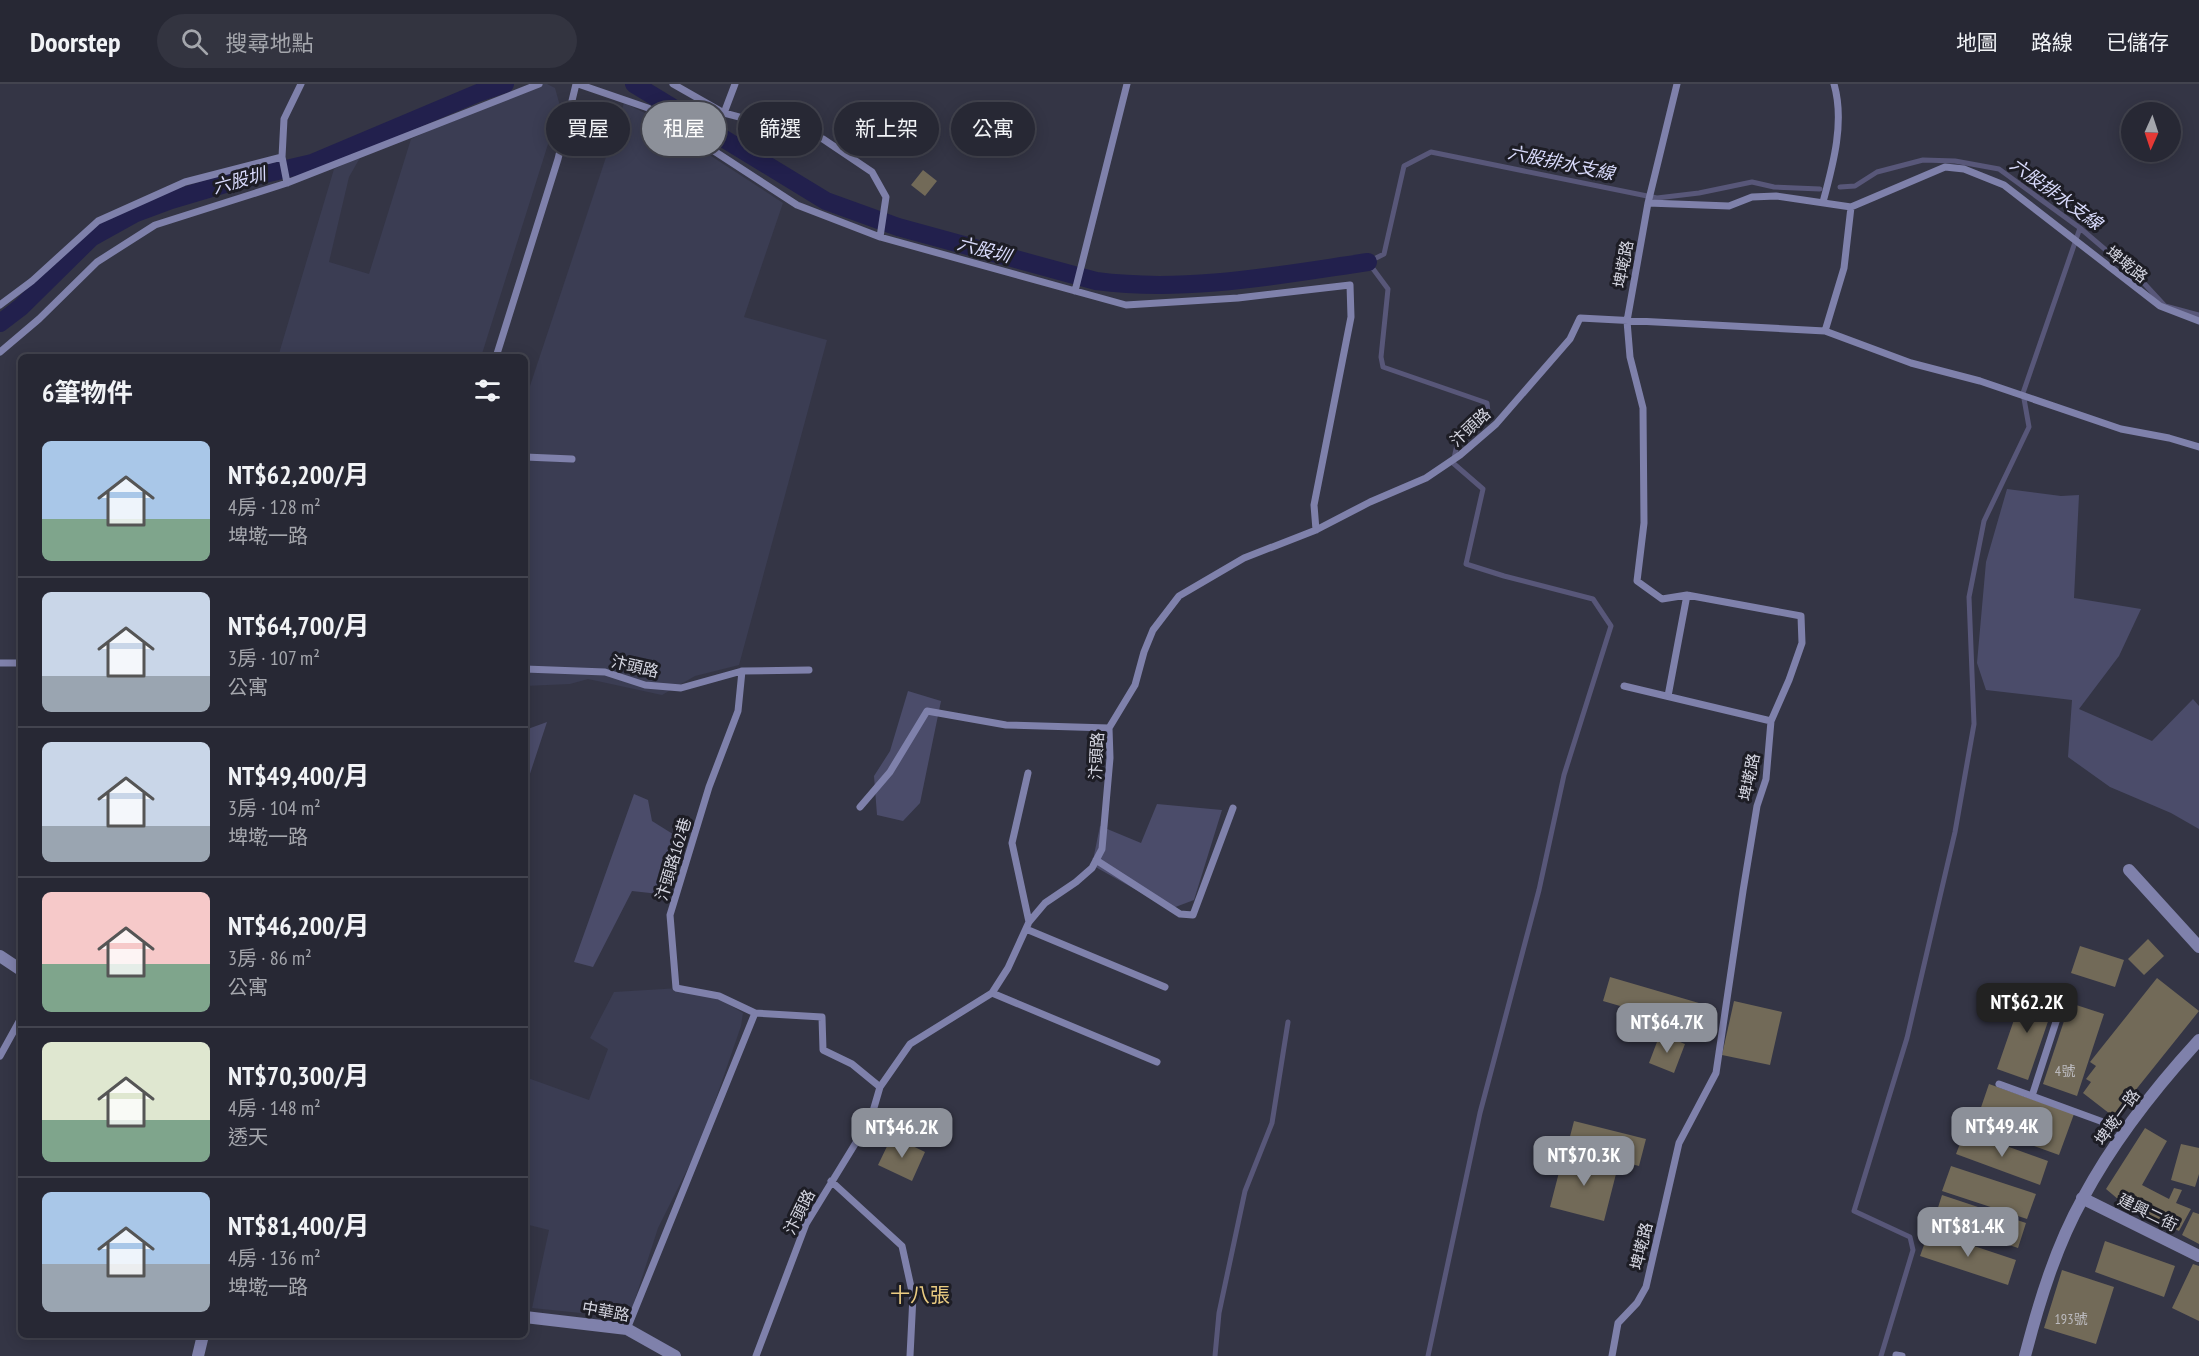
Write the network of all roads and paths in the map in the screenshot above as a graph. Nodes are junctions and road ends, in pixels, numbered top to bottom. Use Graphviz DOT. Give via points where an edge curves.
graph roads {
  1 [pos="301,84"];
  2 [pos="539,84"];
  3 [pos="577,84"];
  4 [pos="673,84"];
  5 [pos="735,84"];
  6 [pos="1127,84"];
  7 [pos="1677,84"];
  8 [pos="1834,84"];
  9 [pos="705,102"];
  10 [pos="726,108"];
  11 [pos="726,114"];
  12 [pos="283,158"];
  13 [pos="287,182"];
  14 [pos="1823,202"];
  15 [pos="1648,203"];
  16 [pos="1851,207"];
  17 [pos="880,233"];
  18 [pos="1075,291"];
  19 [pos="0,305"];
  20 [pos="1627,321"];
  21 [pos="2199,321"];
  22 [pos="1825,331"];
  23 [pos="0,352"];
  24 [pos="497,354"];
  25 [pos="2199,447"];
  26 [pos="528,457"];
  27 [pos="572,459"];
  28 [pos="1316,530"];
  29 [pos="1687,595"];
  30 [pos="0,663"];
  31 [pos="18,663"];
  32 [pos="528,669"];
  33 [pos="808,670"];
  34 [pos="742,671"];
  35 [pos="1624,686"];
  36 [pos="1668,696"];
  37 [pos="1771,721"];
  38 [pos="1109,728"];
  39 [pos="1028,773"];
  40 [pos="860,807"];
  41 [pos="1233,808"];
  42 [pos="1096,860"];
  43 [pos="2129,870"];
  44 [pos="1028,926"];
  45 [pos="2199,947"];
  46 [pos="0,956"];
  47 [pos="18,968"];
  48 [pos="1165,987"];
  49 [pos="992,993"];
  50 [pos="2064,997"];
  51 [pos="755,1013"];
  52 [pos="18,1023"];
  53 [pos="2199,1040"];
  54 [pos="0,1056"];
  55 [pos="1157,1062"];
  56 [pos="1999,1084"];
  57 [pos="880,1087"];
  58 [pos="2032,1096"];
  59 [pos="871,1118"];
  60 [pos="2125,1130"];
  61 [pos="918,1140"];
  62 [pos="831,1181"];
  63 [pos="2082,1198"];
  64 [pos="2199,1256"];
  65 [pos="528,1317"];
  66 [pos="627,1329"];
  67 [pos="202,1338"];
  68 [pos="198,1356"];
  69 [pos="675,1356"];
  70 [pos="756,1356"];
  71 [pos="910,1356"];
  72 [pos="1612,1356"];
  73 [pos="2025,1356"];
  1 -- 12 [label="lane" via="284,119"];
  2 -- 13 [label="lane"];
  3 -- 17 [label="lane" via="648,108 797,205"];
  3 -- 24 [label="lane" via="558,159"];
  4 -- 9 [label="lane"];
  5 -- 10 [label="lane"];
  6 -- 18 [label="lane"];
  7 -- 15 [label="lane, 埤墘路"];
  8 -- 14 [label="lane" via="1835,156"];
  11 -- 17 [label="lane" via="823,139 872,172 886,197"];
  12 -- 13 [label="lane"];
  12 -- 19 [label="lane" via="185,182 98,221"];
  13 -- 23 [label="lane" via="155,225 97,262"];
  14 -- 15 [label="lane" via="1776,196 1752,197 1729,207"];
  14 -- 16 [label="lane"];
  15 -- 20 [label="lane, 埤墘路"];
  16 -- 21 [label="lane, 埤墘路" via="1945,167 1964,169 2004,185 2160,306"];
  16 -- 22 [label="lane" via="1844,268"];
  17 -- 18 [label="lane"];
  18 -- 28 [label="lane" via="1126,304 1238,298 1350,285 1351,317 1314,505"];
  20 -- 22 [label="lane"];
  20 -- 28 [label="lane, 汴頭路" via="1580,318 1570,339 1496,424 1460,455 1426,477"];
  20 -- 29 [label="lane, 埤墘路" via="1630,357 1642,408 1644,524 1637,581 1662,599"];
  22 -- 25 [label="lane" via="1911,363 1980,381 2121,429"];
  26 -- 27 [label="lane"];
  28 -- 38 [label="lane, 汴頭路" via="1244,558 1179,596 1153,630 1135,685"];
  29 -- 36 [label="lane"];
  29 -- 37 [label="lane, 埤墘路" via="1801,616 1802,643"];
  30 -- 31 [label="lane"];
  32 -- 34 [label="lane, 汴頭路" via="605,672 645,685 681,688"];
  33 -- 34 [label="lane, 汴頭路"];
  34 -- 51 [label="lane, 汴頭路162巷" via="738,711 706,797 670,915 676,988 719,996"];
  35 -- 36 [label="lane"];
  36 -- 37 [label="lane"];
  37 -- 72 [label="lane, 埤墘路" via="1766,779 1757,806 1716,1073 1679,1143 1646,1287 1618,1323"];
  38 -- 40 [label="lane" via="1006,725 927,711 890,772"];
  38 -- 42 [label="lane, 汴頭路" via="1102,849"];
  39 -- 44 [label="lane" via="1012,843"];
  41 -- 42 [label="lane" via="1193,915 1180,914"];
  42 -- 44 [label="lane, 汴頭路" via="1076,882 1045,903"];
  43 -- 45 [label="street"];
  44 -- 48 [label="lane"];
  44 -- 49 [label="lane, 汴頭路"];
  46 -- 47 [label="street"];
  49 -- 55 [label="lane"];
  49 -- 57 [label="lane, 汴頭路" via="910,1044"];
  50 -- 58 [label="lane"];
  51 -- 57 [label="lane, 汴頭路162巷" via="822,1017 823,1050 852,1064"];
  51 -- 66 [label="lane"];
  52 -- 54 [label="lane"];
  53 -- 60 [label="street, 埤墘一路"];
  56 -- 58 [label="lane"];
  57 -- 59 [label="lane, 汴頭路"];
  58 -- 60 [label="lane"];
  59 -- 61 [label="lane"];
  59 -- 62 [label="lane, 汴頭路"];
  60 -- 63 [label="street, 埤墘一路"];
  62 -- 70 [label="lane, 汴頭路" via="806,1224"];
  62 -- 71 [label="lane" via="902,1246 913,1296"];
  63 -- 64 [label="street, 建興二街"];
  63 -- 73 [label="street, 埤墘一路" via="2056,1254"];
  65 -- 66 [label="street, 中華路"];
  66 -- 69 [label="street, 中華路"];
  67 -- 68 [label="street"];
}
